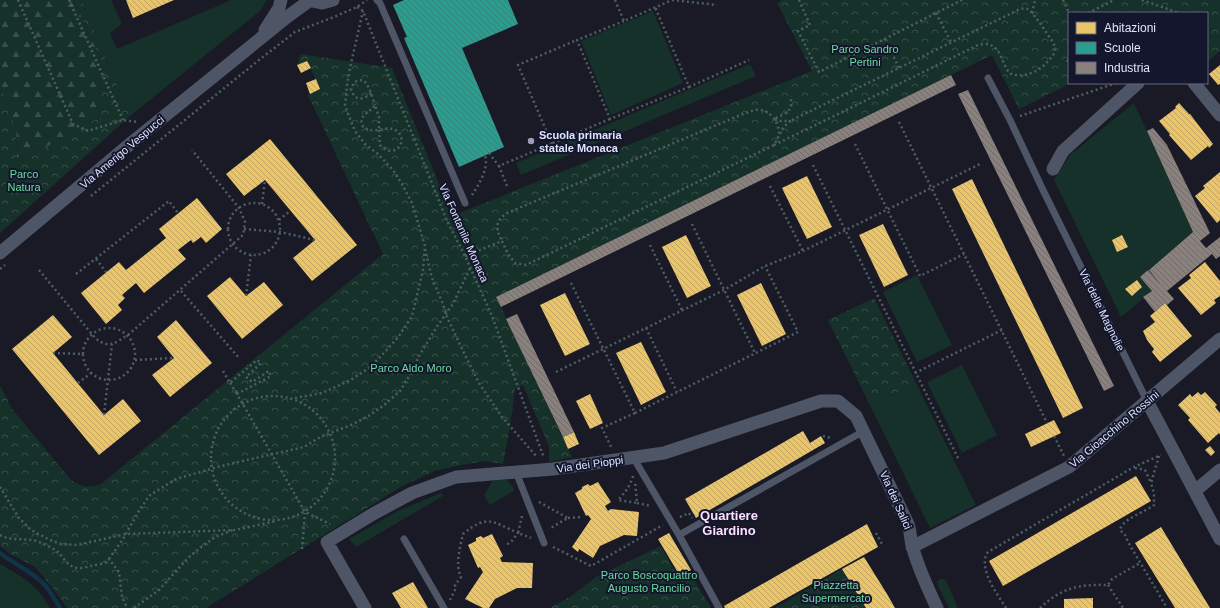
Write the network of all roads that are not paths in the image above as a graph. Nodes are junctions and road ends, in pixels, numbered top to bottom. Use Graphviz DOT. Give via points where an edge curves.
graph roads {
  1 [pos="281,0"];
  2 [pos="308,0"];
  3 [pos="333,0"];
  4 [pos="377,0"];
  5 [pos="244,52"];
  6 [pos="988,78"];
  7 [pos="1137,84"];
  8 [pos="1195,84"];
  9 [pos="1220,115"];
  10 [pos="1053,169"];
  11 [pos="466,203"];
  12 [pos="3,259"];
  13 [pos="1220,339"];
  14 [pos="1147,401"];
  15 [pos="856,416"];
  16 [pos="864,431"];
  17 [pos="633,458"];
  18 [pos="1220,470"];
  19 [pos="516,472"];
  20 [pos="1195,491"];
  21 [pos="679,535"];
  22 [pos="404,539"];
  23 [pos="1220,539"];
  24 [pos="544,543"];
  25 [pos="912,547"];
  26 [pos="366,608"];
  27 [pos="444,608"];
  28 [pos="719,608"];
  29 [pos="937,608"];
  1 -- 5 [label="street, Via Amerigo Vespucci" via="279,8 265,29"];
  2 -- 3 [label="street, Via Amerigo Vespucci" via="322,3"];
  2 -- 5 [label="street, Via Amerigo Vespucci"];
  4 -- 11 [label="lane"];
  5 -- 12 [label="street, Via Amerigo Vespucci" via="130,144"];
  6 -- 14 [label="lane, Via delle Magnolie"];
  7 -- 10 [label="street" via="1063,151"];
  8 -- 9 [label="street"];
  13 -- 14 [label="street, Via Gioacchino Rossini"];
  14 -- 20 [label="street, Via delle Magnolie"];
  14 -- 25 [label="street, Via Gioacchino Rossini" via="1069,467"];
  15 -- 16 [label="street, Via dei Salici"];
  15 -- 17 [label="street, Via dei Pioppi" via="838,401 821,401 664,453"];
  16 -- 21 [label="lane"];
  16 -- 25 [label="street, Via dei Salici" via="911,531"];
  17 -- 19 [label="street, Via dei Pioppi"];
  17 -- 21 [label="lane"];
  18 -- 20 [label="street"];
  19 -- 24 [label="lane"];
  19 -- 26 [label="street, Via dei Pioppi" via="456,477 412,493 327,542"];
  20 -- 23 [label="street, Via delle Magnolie"];
  21 -- 28 [label="lane"];
  22 -- 27 [label="lane"];
  25 -- 29 [label="street, Via dei Salici"];
}
